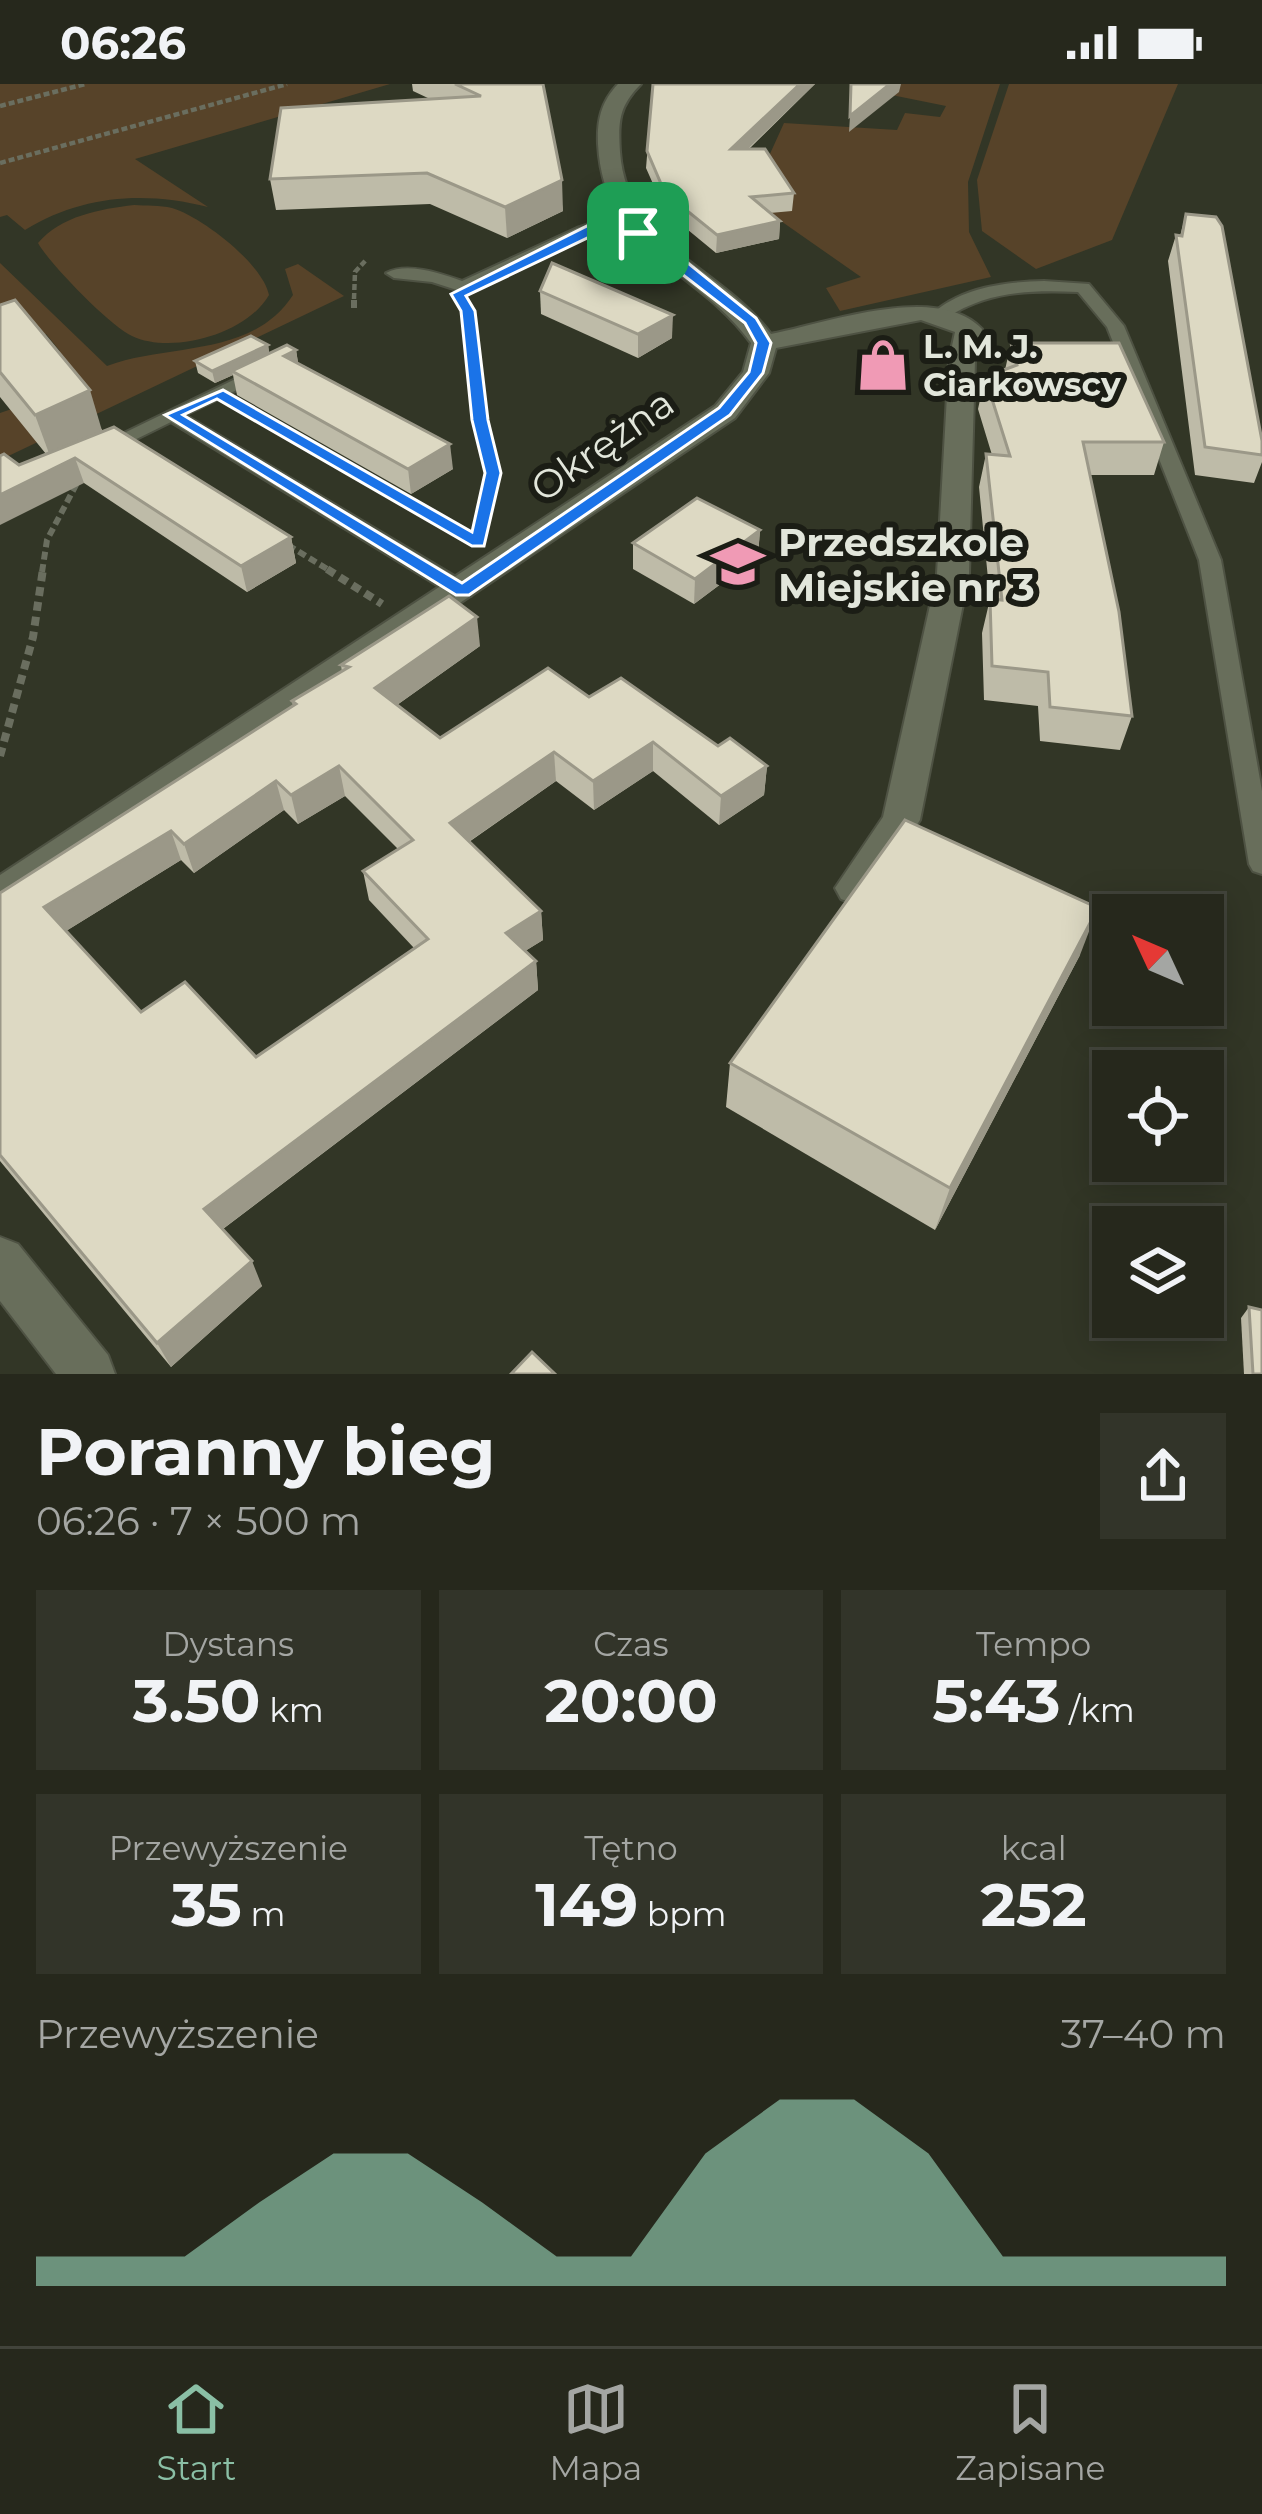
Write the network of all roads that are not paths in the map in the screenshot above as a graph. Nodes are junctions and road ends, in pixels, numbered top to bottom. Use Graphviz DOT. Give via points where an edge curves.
graph roads {
  1 [pos="631,84"];
  2 [pos="626,217"];
  3 [pos="394,273"];
  4 [pos="940,314"];
  5 [pos="764,343"];
  6 [pos="292,356"];
  7 [pos="172,415"];
  8 [pos="88,467"];
  9 [pos="463,591"];
  10 [pos="1262,864"];
  11 [pos="854,888"];
  12 [pos="0,896"];
  13 [pos="0,1262"];
  14 [pos="89,1374"];
  1 -- 2 [label="street" via="611,106 608,123 613,197"];
  2 -- 3 [label="lane" via="463,287"];
  2 -- 5 [label="street" via="735,304"];
  4 -- 5 [label="street"];
  4 -- 10 [label="lane" via="969,294 1015,284 1083,287 1115,326 1210,560"];
  4 -- 11 [label="street" via="969,329 953,574 901,820"];
  5 -- 9 [label="street, Okrężna" via="756,373 724,412"];
  6 -- 7 [label="lane"];
  7 -- 8 [label="lane"];
  7 -- 9 [label="lane"];
  9 -- 12 [label="street, Okrężna"];
  13 -- 14 [label="street"];
}
